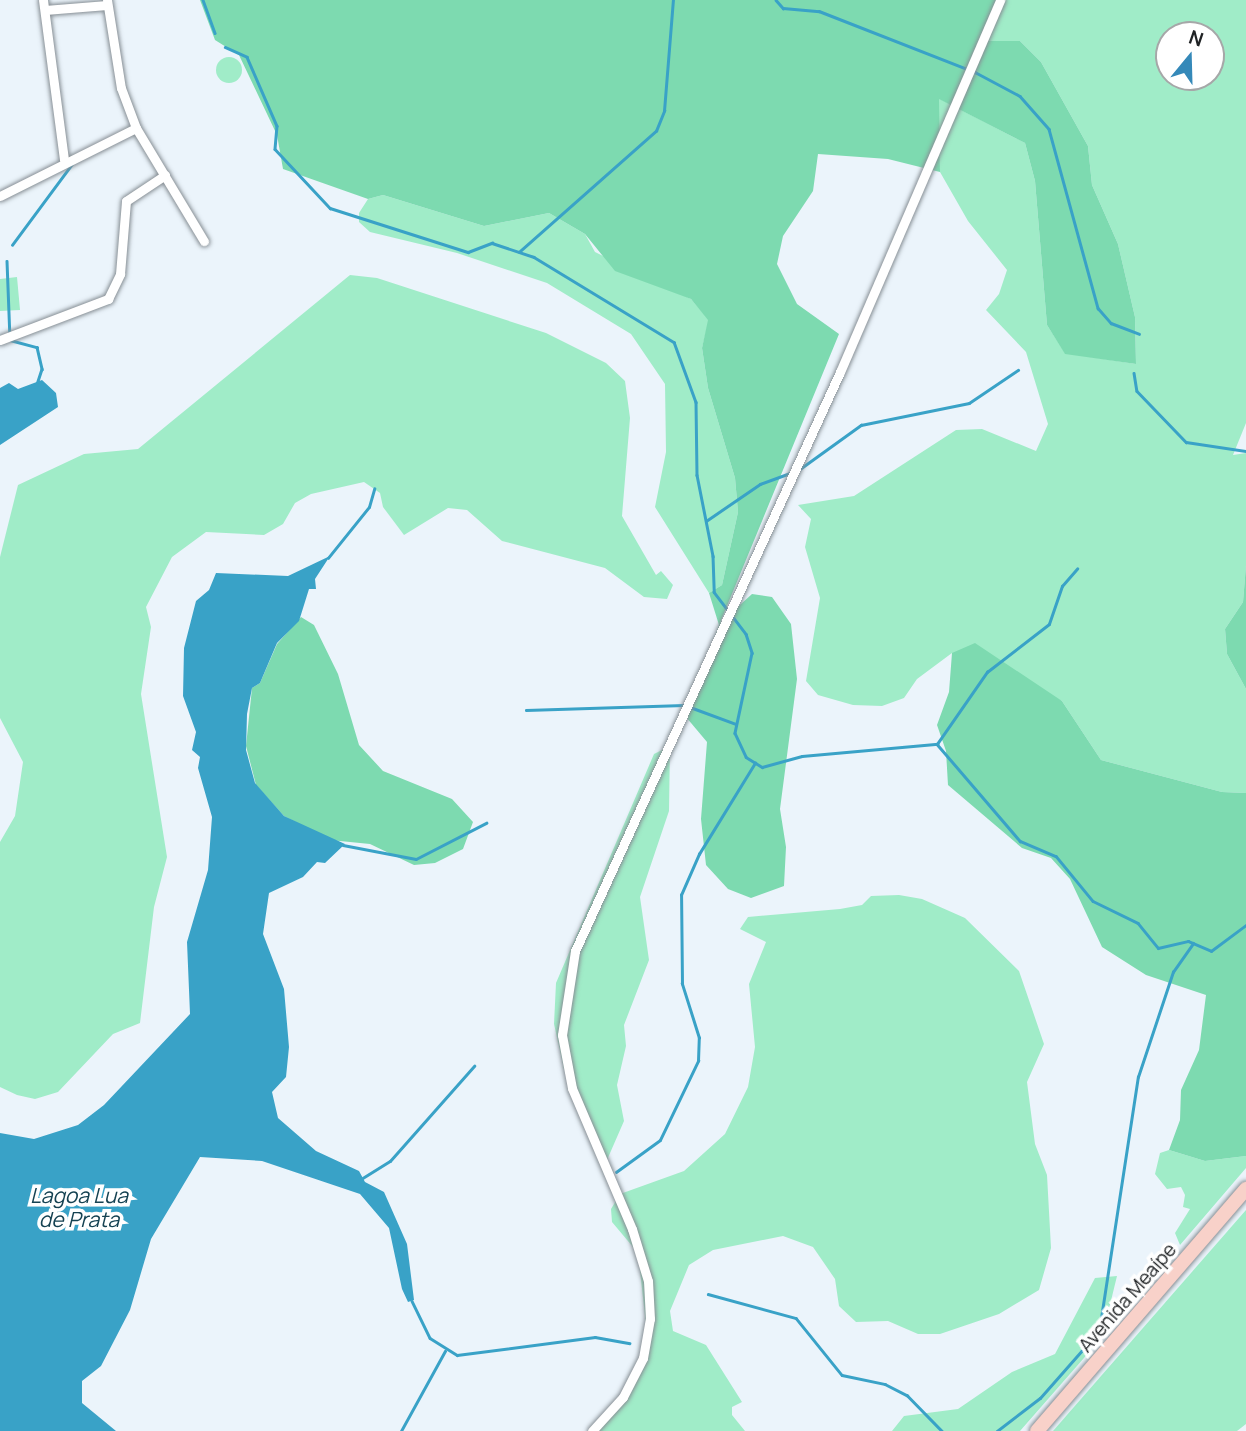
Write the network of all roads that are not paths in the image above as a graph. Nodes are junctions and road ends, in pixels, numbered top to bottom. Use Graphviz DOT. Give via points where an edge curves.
graph roads {
  1 [pos="1000,0"];
  2 [pos="107,3"];
  3 [pos="44,5"];
  4 [pos="136,128"];
  5 [pos="64,160"];
  6 [pos="165,175"];
  7 [pos="0,196"];
  8 [pos="204,241"];
  9 [pos="0,340"];
  10 [pos="1246,1189"];
  11 [pos="592,1431"];
  12 [pos="1037,1431"];
  1 -- 11 [label="street" via="840,372 575,951 562,1035 572,1088 632,1229 648,1281 650,1319 633,1378"];
  2 -- 3 [label="street"];
  2 -- 4 [label="street" via="121,88"];
  3 -- 5 [label="street"];
  4 -- 5 [label="street"];
  4 -- 6 [label="street"];
  5 -- 7 [label="street"];
  6 -- 8 [label="street"];
  6 -- 9 [label="street" via="126,201 120,274 108,299"];
  10 -- 12 [label="main road, Avenida Meaípe"];
}
